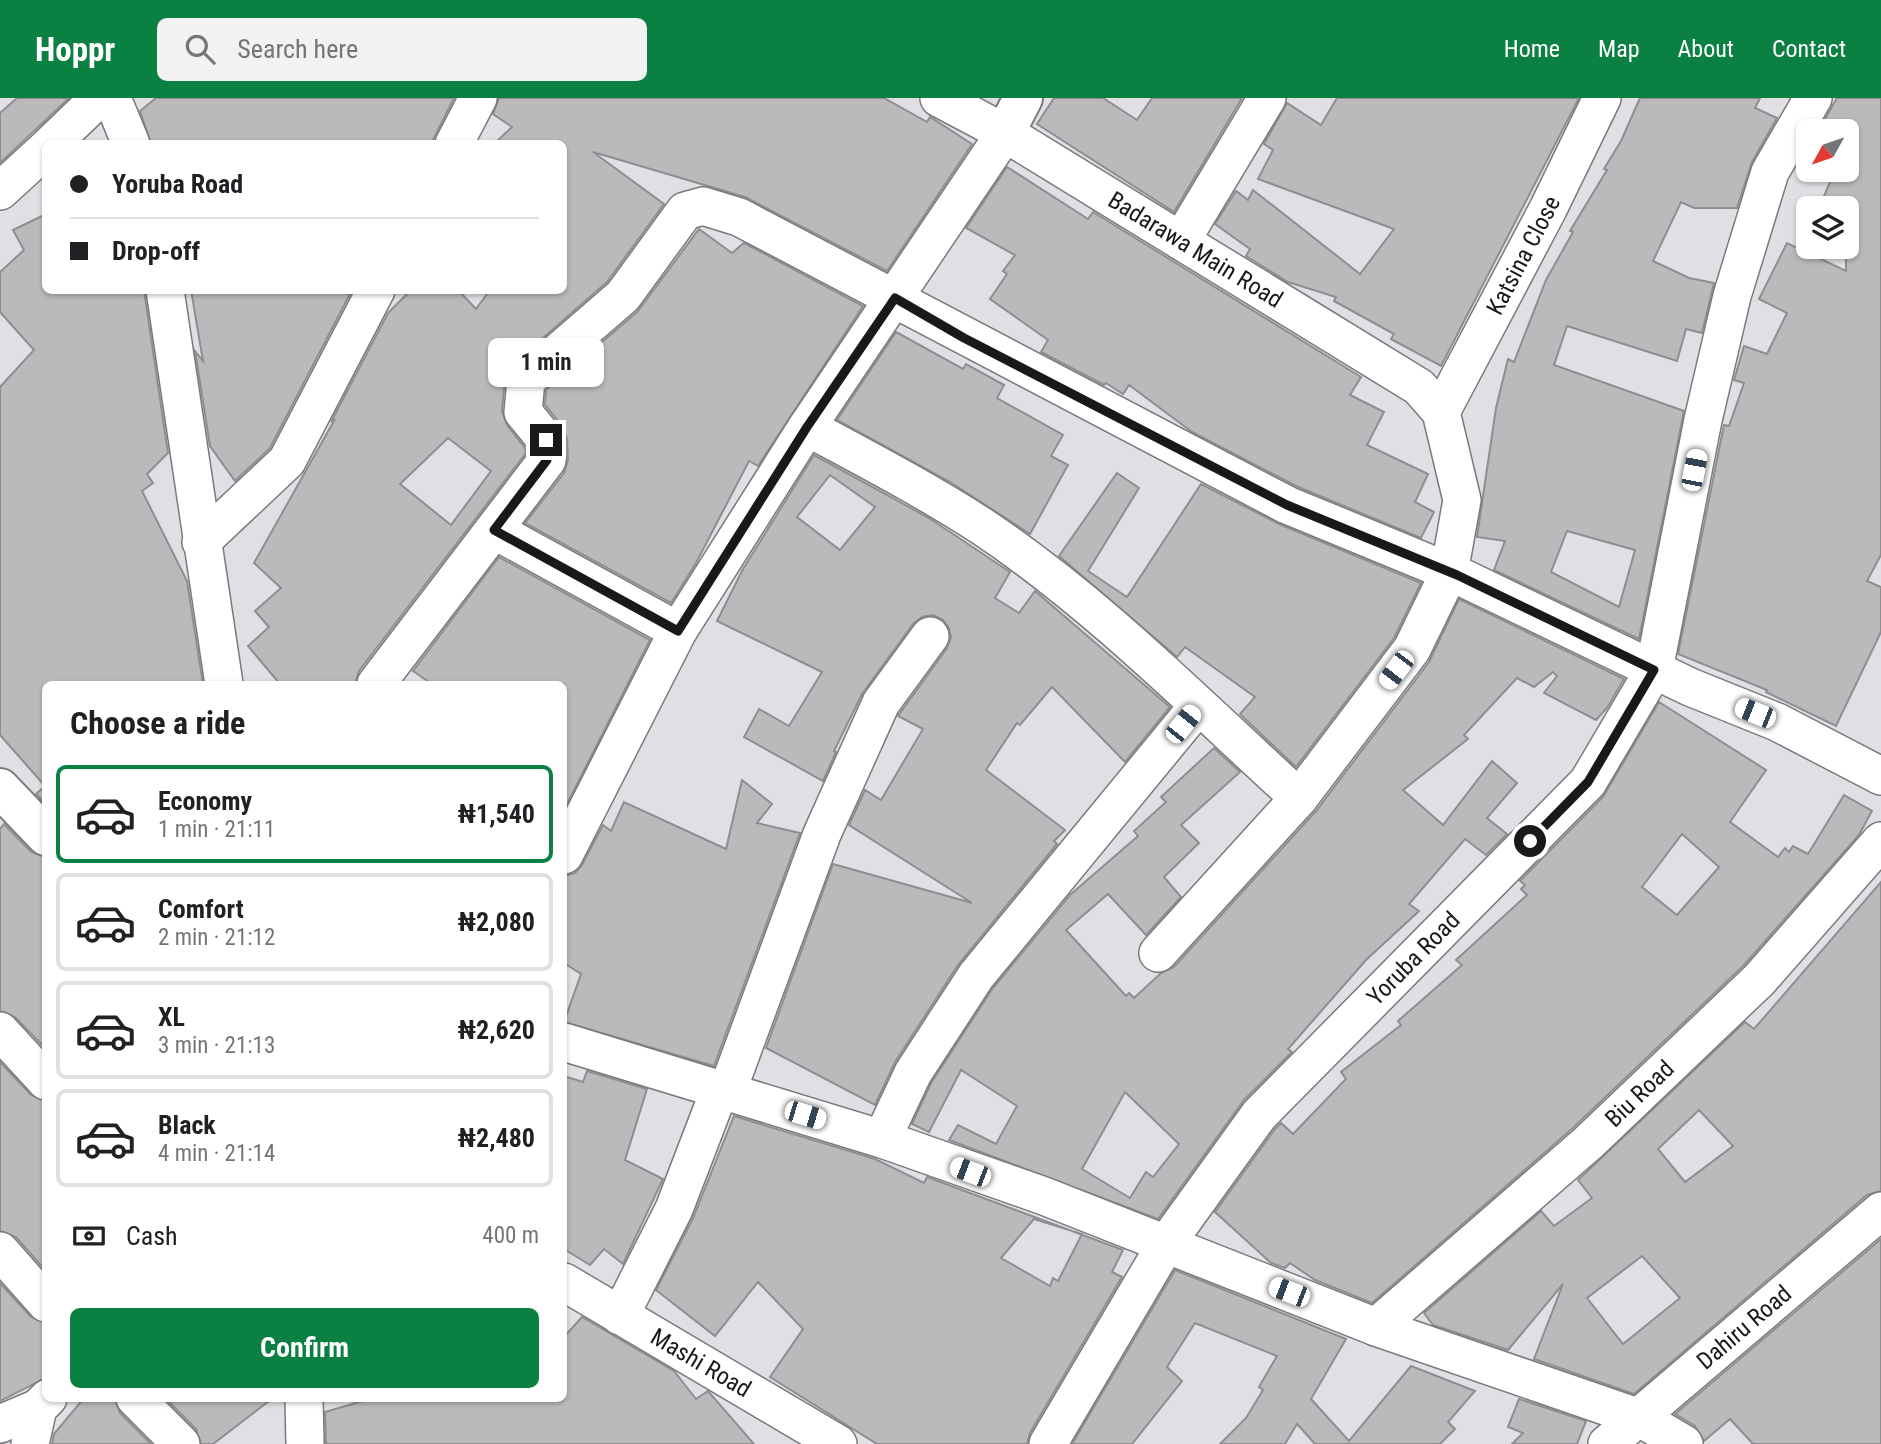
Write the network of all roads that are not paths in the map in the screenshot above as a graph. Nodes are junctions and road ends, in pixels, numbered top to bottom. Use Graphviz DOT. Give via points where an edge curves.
graph roads {
  1 [pos="99,98"];
  2 [pos="112,98"];
  3 [pos="478,98"];
  4 [pos="939,98"];
  5 [pos="1023,98"];
  6 [pos="1267,98"];
  7 [pos="1602,98"];
  8 [pos="1813,98"];
  9 [pos="1005,133"];
  10 [pos="55,140"];
  11 [pos="129,140"];
  12 [pos="456,140"];
  13 [pos="42,153"];
  14 [pos="0,191"];
  15 [pos="1181,241"];
  16 [pos="165,294"];
  17 [pos="374,294"];
  18 [pos="895,298"];
  19 [pos="1441,412"];
  20 [pos="807,427"];
  21 [pos="494,530"];
  22 [pos="201,542"];
  23 [pos="1449,573"];
  24 [pos="678,631"];
  25 [pos="930,636"];
  26 [pos="1654,670"];
  27 [pos="224,681"];
  28 [pos="378,681"];
  29 [pos="1198,706"];
  30 [pos="1881,776"];
  31 [pos="0,788"];
  32 [pos="1299,798"];
  33 [pos="42,832"];
  34 [pos="1881,841"];
  35 [pos="567,849"];
  36 [pos="1158,953"];
  37 [pos="0,1031"];
  38 [pos="567,1043"];
  39 [pos="42,1077"];
  40 [pos="723,1091"];
  41 [pos="882,1139"];
  42 [pos="1881,1211"];
  43 [pos="1166,1244"];
  44 [pos="0,1251"];
  45 [pos="567,1284"];
  46 [pos="42,1298"];
  47 [pos="620,1317"];
  48 [pos="1376,1327"];
  49 [pos="139,1402"];
  50 [pos="304,1402"];
  51 [pos="43,1403"];
  52 [pos="1640,1418"];
  53 [pos="0,1424"];
  54 [pos="30,1444"];
  55 [pos="181,1444"];
  56 [pos="305,1444"];
  57 [pos="838,1444"];
  58 [pos="1048,1444"];
  59 [pos="1607,1444"];
  60 [pos="1684,1444"];
  1 -- 10 [label="street"];
  2 -- 11 [label="street"];
  3 -- 12 [label="street"];
  4 -- 9 [label="street, Badarawa Main Road"];
  5 -- 9 [label="street"];
  6 -- 15 [label="street"];
  7 -- 19 [label="street, Katsina Close"];
  8 -- 26 [label="street, Yoruba Road" via="1770,172 1732,296"];
  9 -- 15 [label="street, Badarawa Main Road"];
  9 -- 18 [label="street"];
  13 -- 14 [label="street"];
  15 -- 19 [label="street, Badarawa Main Road" via="1419,387"];
  16 -- 22 [label="street"];
  17 -- 22 [label="street" via="287,461"];
  18 -- 20 [label="street"];
  18 -- 21 [label="street" via="739,217 703,206 685,211 623,296 526,380 523,412 546,440 547,460"];
  18 -- 23 [label="street" via="1287,505"];
  19 -- 23 [label="street" via="1462,500"];
  20 -- 24 [label="street"];
  20 -- 29 [label="street" via="984,528 1099,617"];
  21 -- 24 [label="street"];
  21 -- 28 [label="street"];
  22 -- 27 [label="street"];
  23 -- 26 [label="street"];
  23 -- 32 [label="street" via="1412,649"];
  24 -- 35 [label="street"];
  25 -- 40 [label="street" via="881,703 827,822"];
  26 -- 30 [label="street" via="1777,722"];
  26 -- 43 [label="street, Yoruba Road" via="1588,782 1259,1115"];
  29 -- 32 [label="street"];
  29 -- 41 [label="street" via="976,976 914,1073"];
  31 -- 33 [label="street"];
  32 -- 36 [label="street"];
  34 -- 48 [label="street, Biu Road" via="1749,990 1588,1143"];
  37 -- 39 [label="street"];
  38 -- 40 [label="street"];
  40 -- 41 [label="street"];
  40 -- 47 [label="street" via="674,1209"];
  41 -- 43 [label="street"];
  42 -- 52 [label="street, Dahiru Road"];
  43 -- 48 [label="street"];
  43 -- 58 [label="street, Yoruba Road"];
  44 -- 46 [label="street"];
  45 -- 47 [label="street, Mashi Road"];
  47 -- 57 [label="street, Mashi Road"];
  48 -- 52 [label="street"];
  49 -- 55 [label="street"];
  50 -- 56 [label="street"];
  51 -- 53 [label="street"];
  51 -- 54 [label="street"];
  52 -- 59 [label="street, Dahiru Road"];
  52 -- 60 [label="street"];
}
